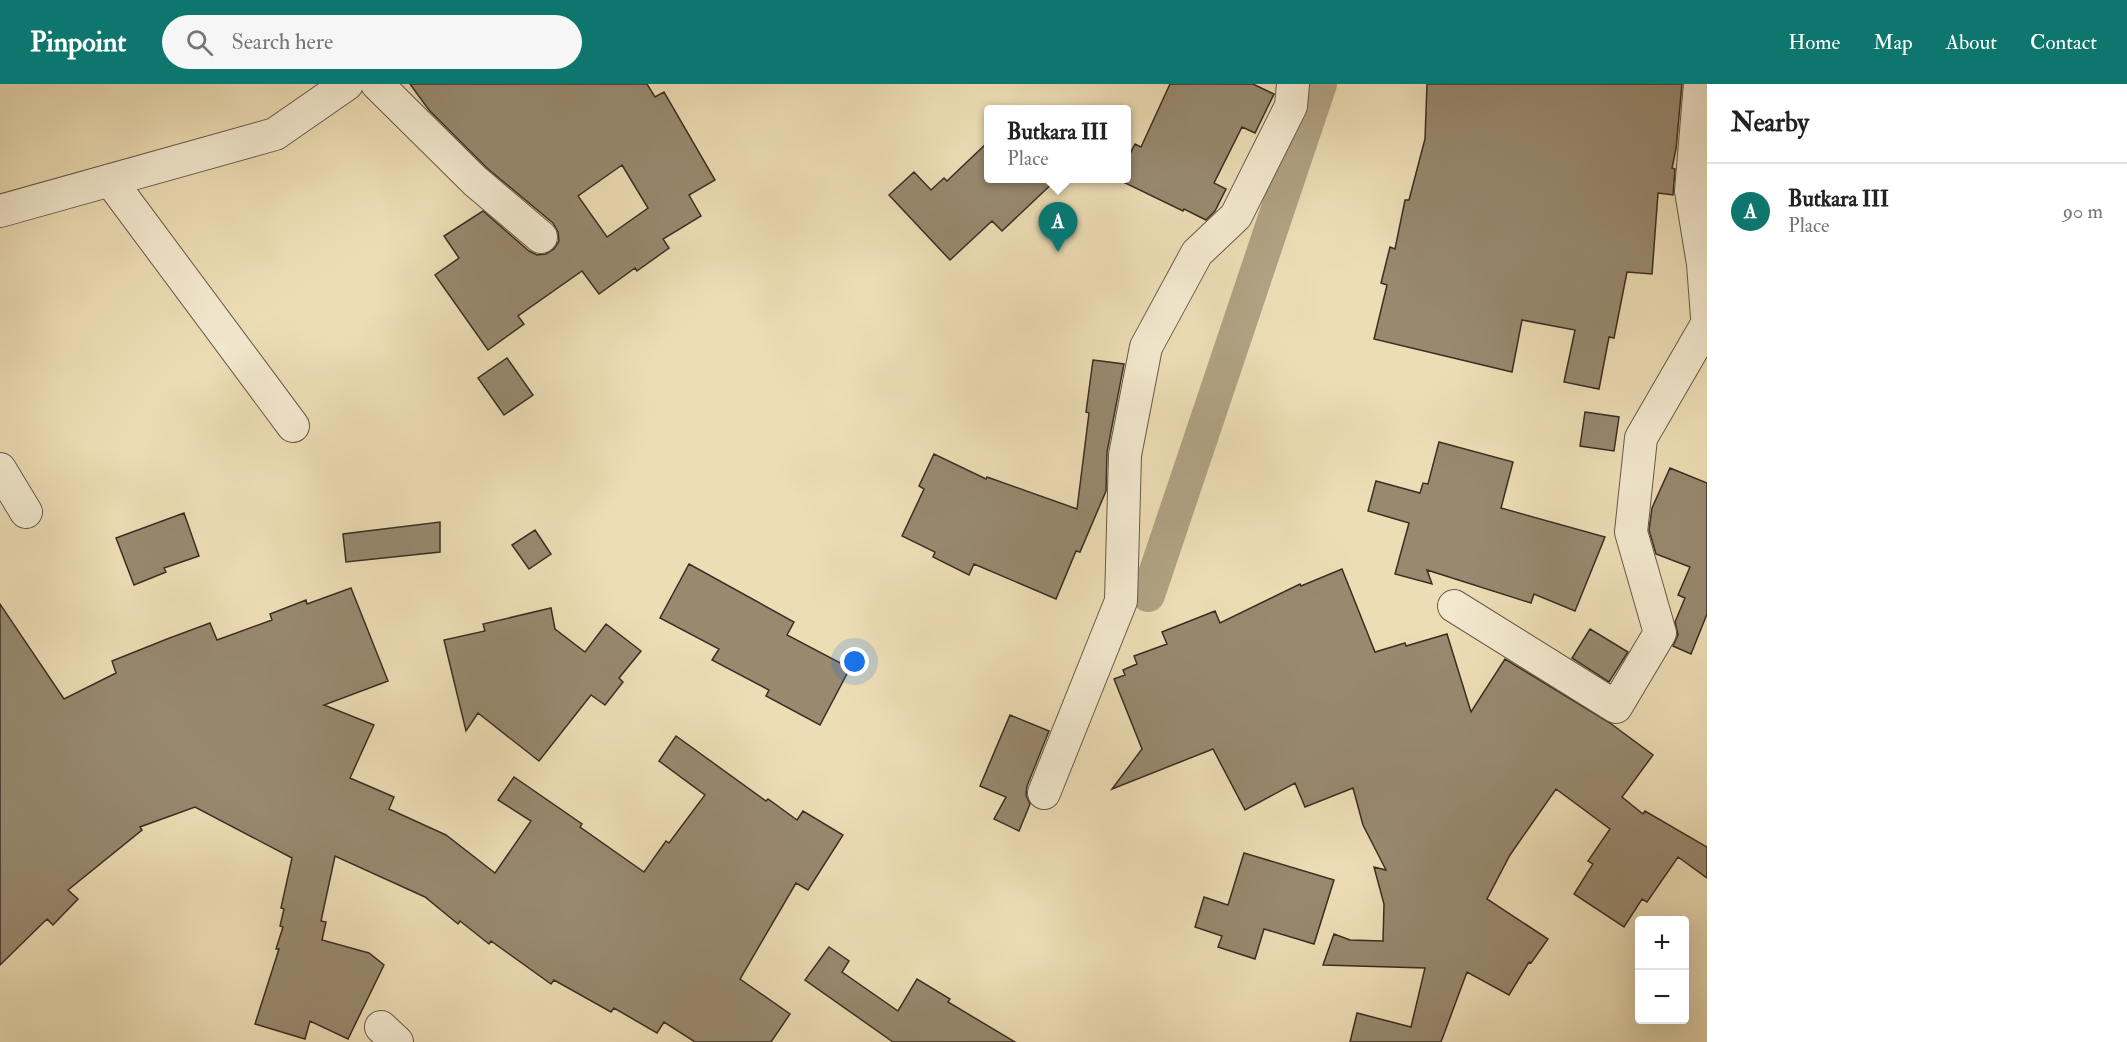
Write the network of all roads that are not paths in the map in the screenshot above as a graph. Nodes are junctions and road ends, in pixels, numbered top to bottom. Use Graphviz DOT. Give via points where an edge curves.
graph roads {
  1 [pos="347,84"];
  2 [pos="378,84"];
  3 [pos="1293,84"];
  4 [pos="1700,84"];
  5 [pos="110,180"];
  6 [pos="0,211"];
  7 [pos="541,237"];
  8 [pos="1707,317"];
  9 [pos="1707,324"];
  10 [pos="293,426"];
  11 [pos="0,469"];
  12 [pos="26,512"];
  13 [pos="1454,606"];
  14 [pos="1044,793"];
  1 -- 5 [label="street" via="275,134"];
  2 -- 7 [label="street" via="475,182"];
  3 -- 14 [label="street" via="1291,106 1236,216 1197,253 1146,347 1125,455 1121,601"];
  4 -- 8 [label="street" via="1691,191"];
  5 -- 6 [label="street"];
  5 -- 10 [label="street"];
  9 -- 13 [label="street" via="1641,438 1631,532 1660,633 1616,707"];
  11 -- 12 [label="street"];
}
